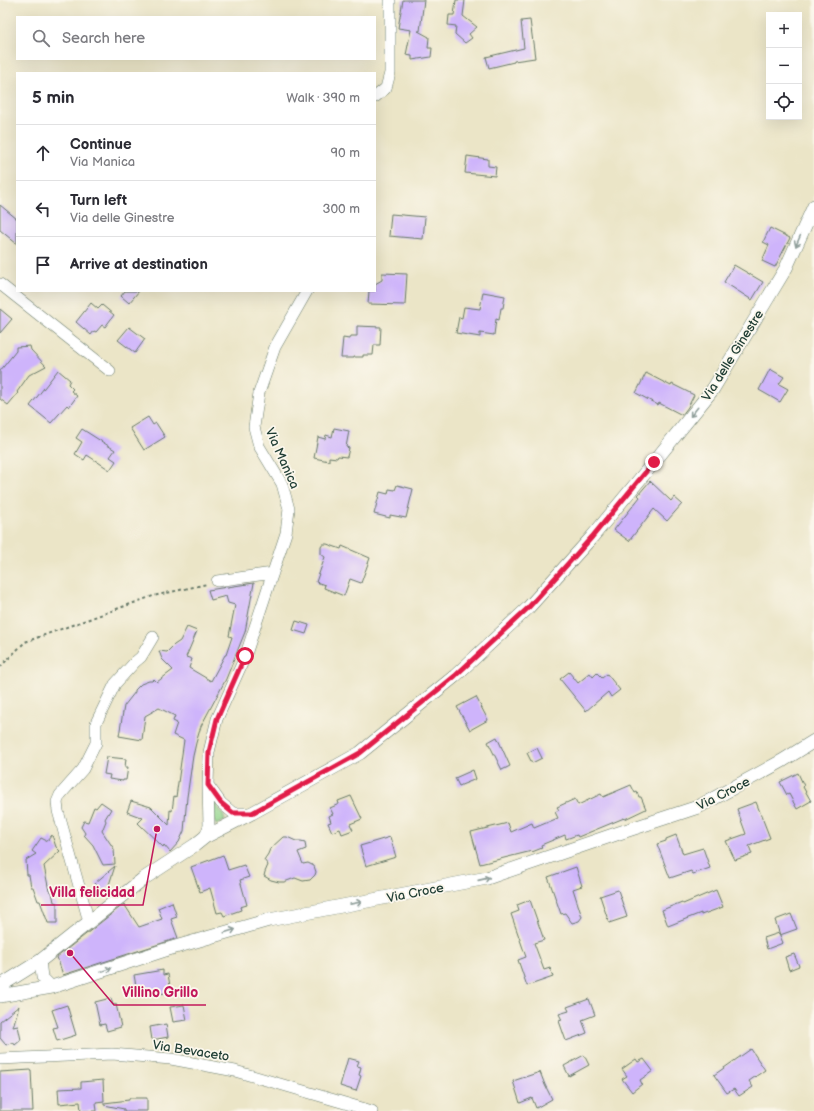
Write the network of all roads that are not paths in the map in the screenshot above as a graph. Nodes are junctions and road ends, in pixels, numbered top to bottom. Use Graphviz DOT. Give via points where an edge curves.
graph roads {
  1 [pos="390,0"];
  2 [pos="376,95"];
  3 [pos="814,206"];
  4 [pos="0,284"];
  5 [pos="306,292"];
  6 [pos="110,371"];
  7 [pos="273,573"];
  8 [pos="217,581"];
  9 [pos="153,637"];
  10 [pos="814,741"];
  11 [pos="208,785"];
  12 [pos="252,813"];
  13 [pos="205,837"];
  14 [pos="89,922"];
  15 [pos="40,961"];
  16 [pos="0,986"];
  17 [pos="52,987"];
  18 [pos="0,996"];
  19 [pos="0,1059"];
  20 [pos="372,1111"];
  1 -- 2 [label="street" via="390,73 386,88"];
  3 -- 12 [label="street, Via delle Ginestre, one-way" via="786,268 713,389 592,537 528,608 455,676 360,753"];
  4 -- 6 [label="street"];
  5 -- 7 [label="street, Via Manica" via="275,347 259,393 254,427 259,446 282,484 289,509 286,533"];
  7 -- 8 [label="street"];
  7 -- 11 [label="street, Via Manica" via="245,656 217,719 209,752"];
  9 -- 14 [label="street" via="141,657 115,684 96,723 96,743 82,769 60,795 58,802 58,811"];
  17 -- 10 [label="street, Via Croce, one-way" via="165,950 269,920 487,878 698,807 782,762"];
  11 -- 12 [label="street" via="221,803 233,813"];
  11 -- 13 [label="street, Via Manica" via="209,826"];
  12 -- 13 [label="street, Via delle Ginestre"];
  13 -- 14 [label="street, Via delle Ginestre" via="143,879"];
  14 -- 15 [label="street, Via delle Ginestre"];
  15 -- 16 [label="street, Via delle Ginestre"];
  15 -- 17 [label="street" via="42,977"];
  17 -- 18 [label="street, Via Croce"];
  19 -- 20 [label="street, Via Bevaceto" via="112,1054 171,1059 235,1071"];
}
